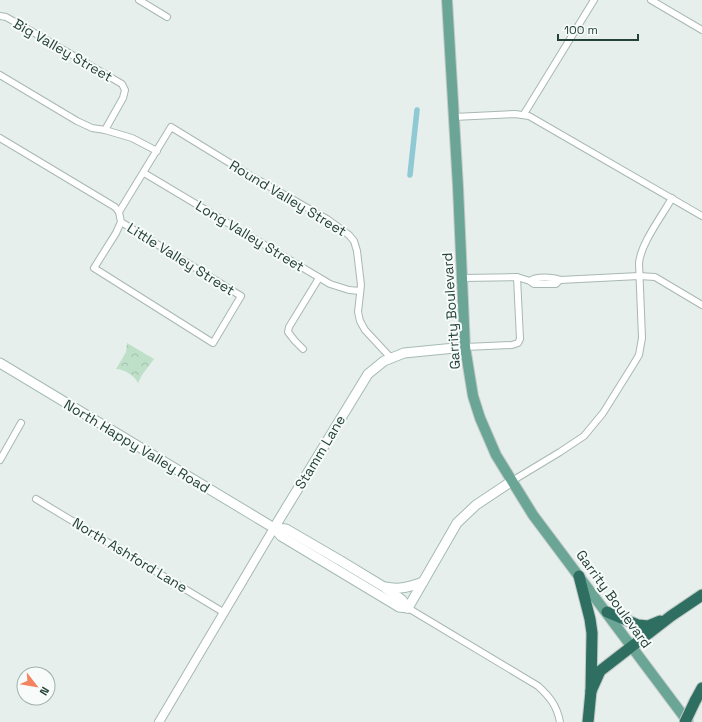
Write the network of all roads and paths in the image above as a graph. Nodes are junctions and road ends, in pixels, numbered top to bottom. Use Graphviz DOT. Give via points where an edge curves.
graph roads {
  1 [pos="139,0"];
  2 [pos="446,0"];
  3 [pos="594,0"];
  4 [pos="651,0"];
  5 [pos="150,3"];
  6 [pos="0,16"];
  7 [pos="167,17"];
  8 [pos="701,27"];
  9 [pos="0,75"];
  10 [pos="524,114"];
  11 [pos="454,117"];
  12 [pos="105,130"];
  13 [pos="0,138"];
  14 [pos="157,151"];
  15 [pos="144,173"];
  16 [pos="672,198"];
  17 [pos="119,212"];
  18 [pos="702,216"];
  19 [pos="121,222"];
  20 [pos="639,276"];
  21 [pos="517,277"];
  22 [pos="319,278"];
  23 [pos="463,278"];
  24 [pos="360,291"];
  25 [pos="702,305"];
  26 [pos="465,346"];
  27 [pos="304,349"];
  28 [pos="391,358"];
  29 [pos="0,363"];
  30 [pos="21,423"];
  31 [pos="0,460"];
  32 [pos="512,481"];
  33 [pos="36,499"];
  34 [pos="274,528"];
  35 [pos="579,576"];
  36 [pos="423,582"];
  37 [pos="384,587"];
  38 [pos="702,595"];
  39 [pos="408,608"];
  40 [pos="223,612"];
  41 [pos="607,612"];
  42 [pos="671,616"];
  43 [pos="631,646"];
  44 [pos="702,688"];
  45 [pos="591,691"];
  46 [pos="159,722"];
  47 [pos="560,722"];
  48 [pos="588,722"];
  49 [pos="687,722"];
  1 -- 5 [label="street"];
  2 -- 11 [label="main road, Garrity Boulevard"];
  3 -- 10 [label="street"];
  4 -- 8 [label="street"];
  5 -- 7 [label="street"];
  6 -- 12 [label="street, Big Valley Street" via="6,17 122,84 125,90 123,98"];
  9 -- 12 [label="street" via="77,122"];
  10 -- 11 [label="street"];
  10 -- 16 [label="street"];
  11 -- 23 [label="main road, Garrity Boulevard"];
  12 -- 14 [label="street" via="132,138"];
  13 -- 17 [label="street" via="115,206"];
  14 -- 15 [label="street"];
  14 -- 24 [label="street, Round Valley Street" via="171,127 327,219 354,241"];
  15 -- 17 [label="street"];
  15 -- 22 [label="street, Long Valley Street"];
  16 -- 18 [label="street"];
  16 -- 20 [label="street" via="643,247"];
  17 -- 19 [label="street"];
  19 -- 19 [label="street, Little Valley Street" via="94,268 213,343 241,296"];
  20 -- 21 [label="street" via="560,280 533,278 530,281"];
  20 -- 25 [label="street" via="655,277"];
  20 -- 32 [label="street" via="642,338 639,355 633,365 584,436"];
  21 -- 23 [label="street"];
  21 -- 26 [label="street, Stamm Lane" via="520,339 518,343"];
  22 -- 24 [label="street, Long Valley Street" via="330,284"];
  22 -- 27 [label="street" via="289,327 288,332"];
  23 -- 26 [label="main road, Garrity Boulevard"];
  24 -- 28 [label="street, Round Valley Street" via="360,321"];
  26 -- 28 [label="main road, Stamm Lane" via="404,353"];
  26 -- 32 [label="main road, Garrity Boulevard" via="473,396 480,418 496,455"];
  28 -- 34 [label="main road, Stamm Lane" via="368,374"];
  29 -- 34 [label="main road, North Happy Valley Road"];
  30 -- 31 [label="street"];
  32 -- 35 [label="main road, Garrity Boulevard" via="533,515"];
  32 -- 36 [label="main road" via="476,505 457,523"];
  33 -- 40 [label="street, North Ashford Lane"];
  34 -- 37 [label="main road, North Happy Valley Road" via="286,529"];
  34 -- 39 [label="main road, North Happy Valley Road" via="281,536 399,607"];
  34 -- 40 [label="street, Stamm Lane"];
  35 -- 41 [label="main road, Garrity Boulevard"];
  35 -- 45 [label="highway" via="592,633"];
  36 -- 37 [label="main road" via="404,589"];
  36 -- 39 [label="main road"];
  37 -- 39 [label="main road, North Happy Valley Road" via="402,600"];
  38 -- 42 [label="highway"];
  39 -- 47 [label="street, North Happy Valley Road" via="538,686 550,697 558,711"];
  40 -- 46 [label="street, Stamm Lane"];
  41 -- 42 [label="highway" via="638,626 648,626"];
  41 -- 43 [label="main road, Garrity Boulevard"];
  42 -- 43 [label="highway"];
  43 -- 45 [label="highway" via="600,671"];
  43 -- 49 [label="main road, Garrity Boulevard"];
  44 -- 49 [label="highway, bridge"];
  45 -- 48 [label="highway"];
}
